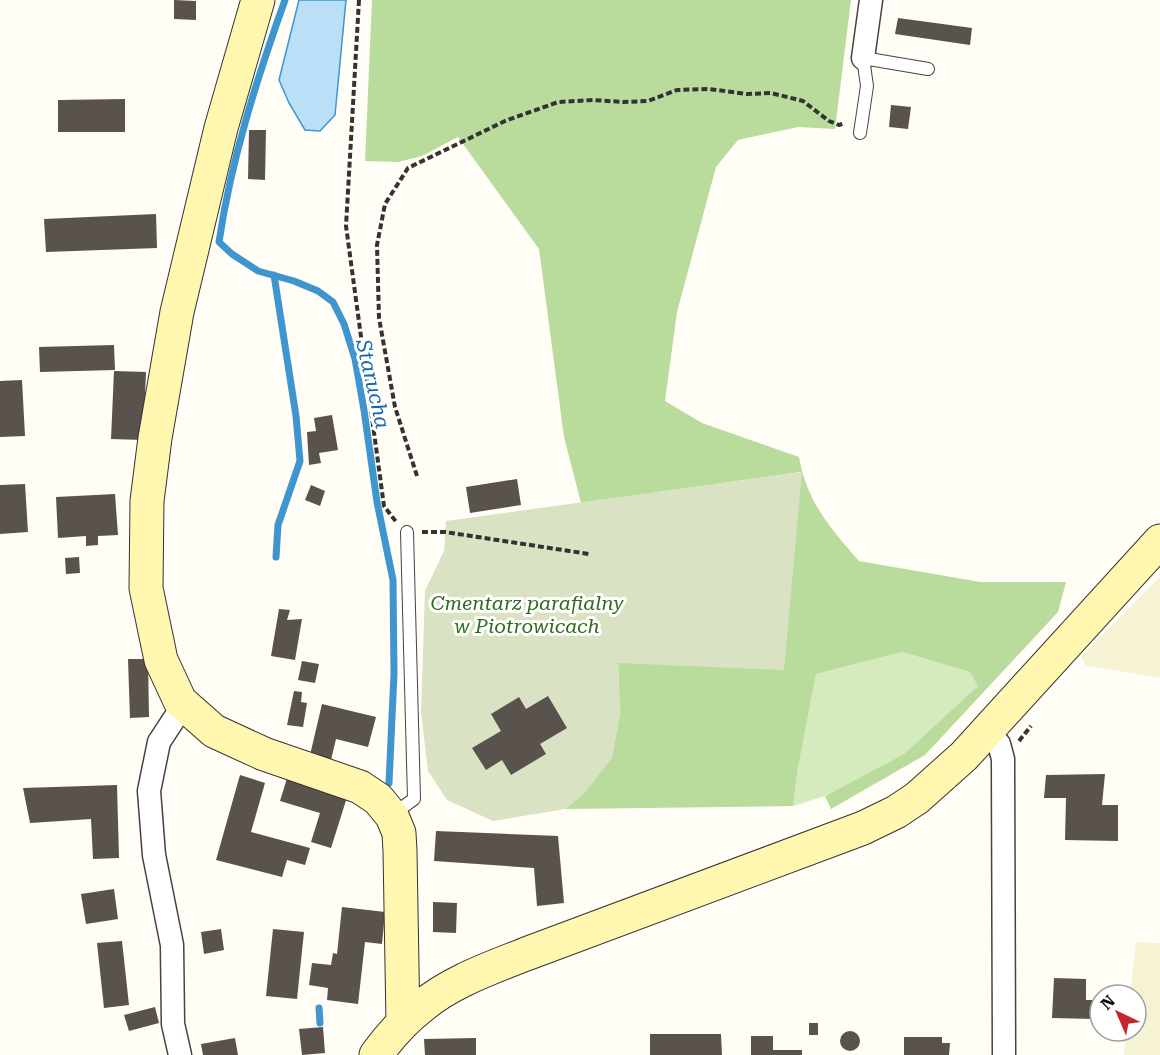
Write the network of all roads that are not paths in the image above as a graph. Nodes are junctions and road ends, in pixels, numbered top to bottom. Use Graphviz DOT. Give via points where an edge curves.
graph roads {
  1 [pos="258,0"];
  2 [pos="871,0"];
  3 [pos="863,58"];
  4 [pos="928,69"];
  5 [pos="860,133"];
  6 [pos="407,532"];
  7 [pos="1160,541"];
  8 [pos="186,706"];
  9 [pos="987,731"];
  10 [pos="392,816"];
  11 [pos="403,1023"];
  12 [pos="180,1055"];
  13 [pos="376,1055"];
  14 [pos="1004,1055"];
  1 -- 8 [label="street" via="221,128 177,312 147,501 146,588 161,660"];
  2 -- 3 [label="street"];
  3 -- 4 [label="lane"];
  3 -- 5 [label="lane" via="867,86"];
  6 -- 10 [label="lane" via="414,799"];
  7 -- 9 [label="street"];
  8 -- 10 [label="street" via="214,730 264,754 360,787 378,799"];
  8 -- 12 [label="street" via="159,742 149,791 154,855 172,945 172,1024"];
  9 -- 11 [label="street" via="938,782 880,820 487,970 439,994"];
  9 -- 14 [label="street" via="999,744 1004,759"];
  10 -- 11 [label="street" via="399,833 400,851"];
  11 -- 13 [label="street"];
}
